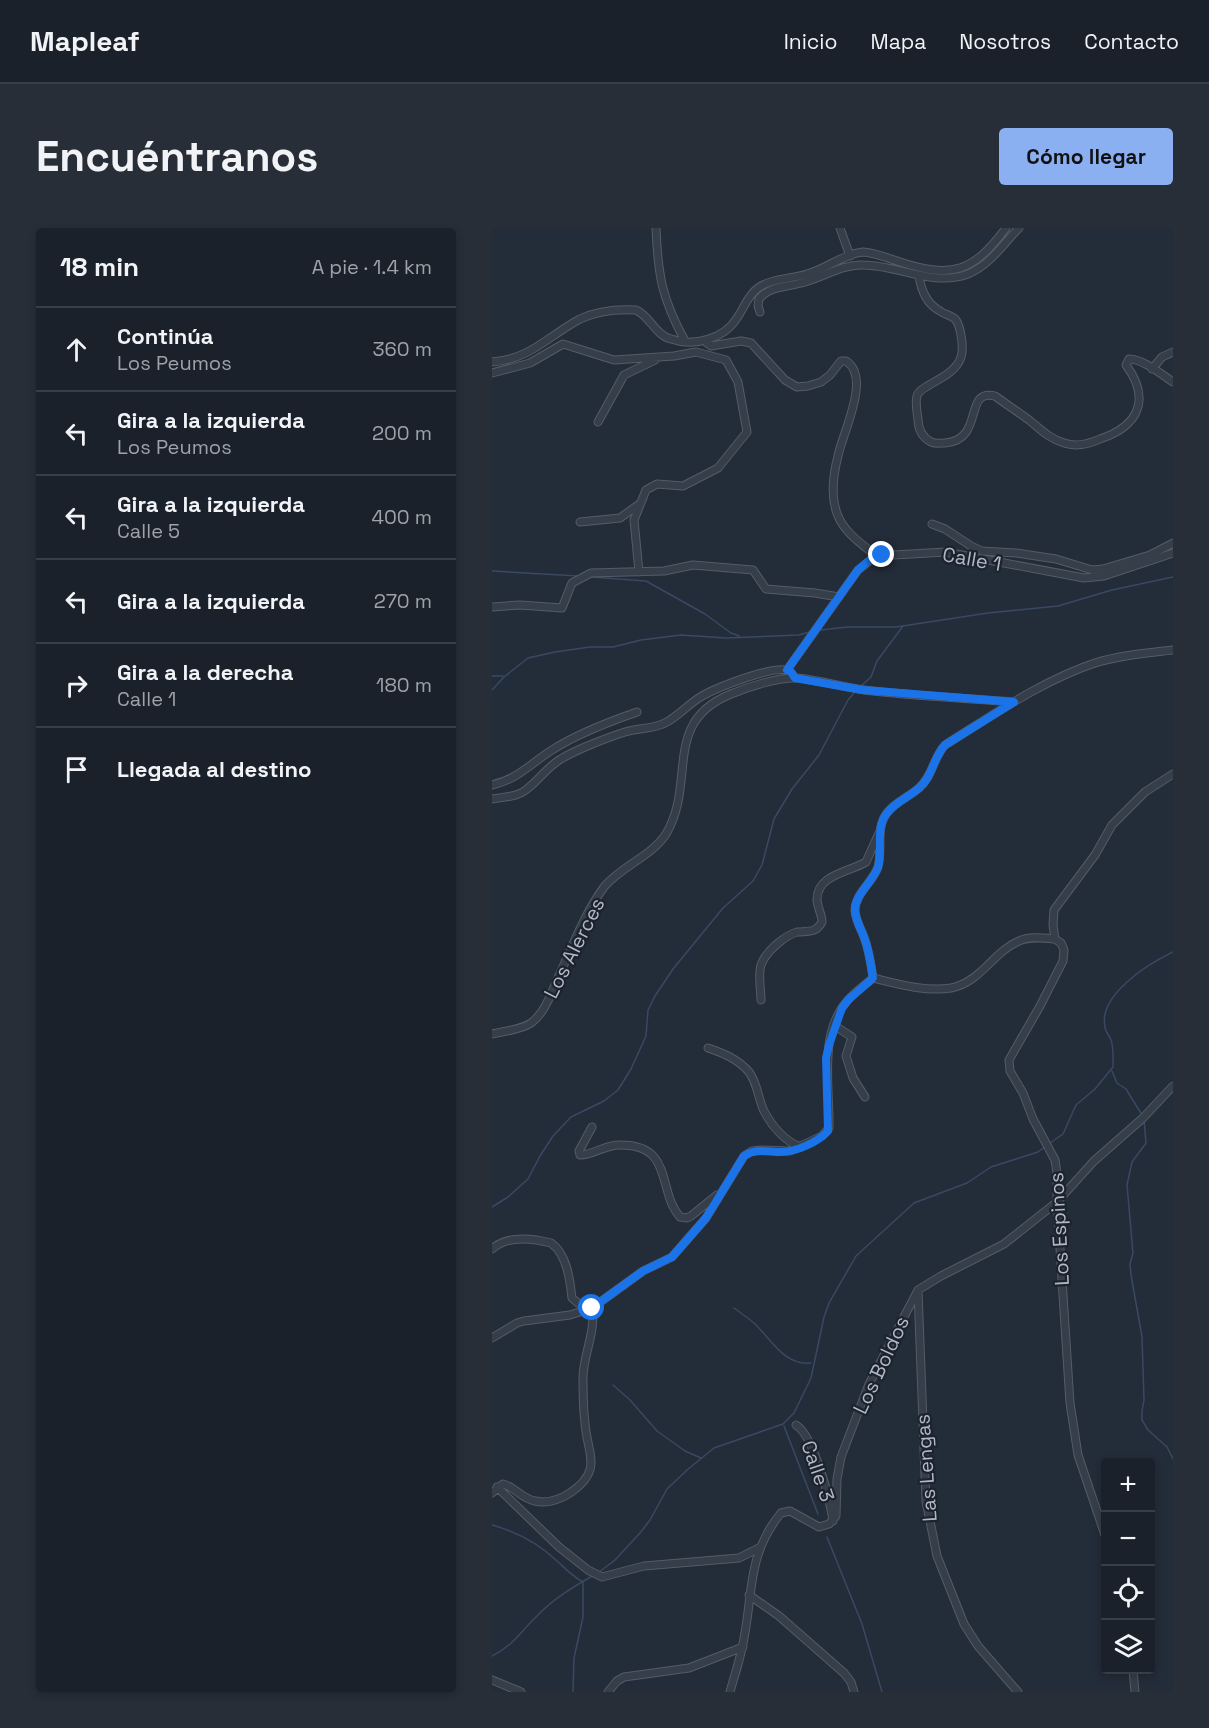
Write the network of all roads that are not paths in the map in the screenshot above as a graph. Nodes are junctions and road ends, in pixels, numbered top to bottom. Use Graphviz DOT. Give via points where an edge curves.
graph roads {
  1 [pos="656,228"];
  2 [pos="840,228"];
  3 [pos="1006,228"];
  4 [pos="1019,228"];
  5 [pos="850,256"];
  6 [pos="919,276"];
  7 [pos="760,312"];
  8 [pos="706,340"];
  9 [pos="685,341"];
  10 [pos="1173,352"];
  11 [pos="660,357"];
  12 [pos="492,362"];
  13 [pos="1152,369"];
  14 [pos="492,373"];
  15 [pos="1173,382"];
  16 [pos="598,422"];
  17 [pos="641,503"];
  18 [pos="580,522"];
  19 [pos="932,524"];
  20 [pos="1173,543"];
  21 [pos="1173,553"];
  22 [pos="876,556"];
  23 [pos="639,572"];
  24 [pos="839,597"];
  25 [pos="492,607"];
  26 [pos="1173,650"];
  27 [pos="787,670"];
  28 [pos="795,678"];
  29 [pos="1014,702"];
  30 [pos="637,712"];
  31 [pos="1173,774"];
  32 [pos="492,784"];
  33 [pos="492,799"];
  34 [pos="881,831"];
  35 [pos="1055,939"];
  36 [pos="873,978"];
  37 [pos="761,1000"];
  38 [pos="835,1026"];
  39 [pos="492,1034"];
  40 [pos="708,1048"];
  41 [pos="1173,1086"];
  42 [pos="865,1097"];
  43 [pos="592,1126"];
  44 [pos="801,1147"];
  45 [pos="724,1189"];
  46 [pos="1057,1202"];
  47 [pos="492,1249"];
  48 [pos="918,1290"];
  49 [pos="592,1308"];
  50 [pos="492,1338"];
  51 [pos="796,1425"];
  52 [pos="494,1490"];
  53 [pos="833,1521"];
  54 [pos="1101,1524"];
  55 [pos="759,1548"];
  56 [pos="748,1595"];
  57 [pos="743,1647"];
  58 [pos="1133,1674"];
  59 [pos="492,1680"];
  60 [pos="521,1692"];
  61 [pos="608,1692"];
  62 [pos="730,1692"];
  63 [pos="854,1692"];
  64 [pos="1018,1692"];
  65 [pos="1135,1692"];
  1 -- 9 [label="street" via="664,296"];
  2 -- 5 [label="street"];
  3 -- 5 [label="street" via="983,256 955,269 922,269 867,252"];
  4 -- 6 [label="street" via="972,272 948,278"];
  5 -- 8 [label="street" via="816,272 759,287 728,329"];
  6 -- 7 [label="street" via="880,267 851,266 769,291 759,298"];
  6 -- 13 [label="street" via="929,302 958,324 962,350 951,371 916,396 920,431 934,444 955,441 964,435 977,401 989,394 1060,442 1082,444 1104,438 1124,427 1138,409 1139,390 1127,366 1128,360 1132,358"];
  8 -- 9 [label="street"];
  8 -- 22 [label="street" via="711,346 751,343 785,380 797,387 821,382 841,361 851,364 856,377 855,397 836,465 834,504 844,526"];
  9 -- 12 [label="street" via="664,336 636,310 600,313 581,319 525,354"];
  10 -- 13 [label="street" via="1162,357"];
  11 -- 14 [label="street" via="614,360 563,344 530,363"];
  11 -- 16 [label="street" via="624,375"];
  11 -- 17 [label="street" via="696,352 726,360 738,382 747,432 718,468 683,486 657,484 646,490"];
  13 -- 15 [label="street"];
  17 -- 18 [label="street" via="620,518"];
  17 -- 23 [label="street" via="634,520"];
  19 -- 20 [label="street" via="982,551 1056,559 1092,570 1150,555"];
  21 -- 22 [label="street, Calle 1" via="1104,576 1084,578 946,552"];
  22 -- 24 [label="street" via="858,570"];
  23 -- 24 [label="street" via="693,565 753,570 766,589"];
  23 -- 25 [label="street" via="591,573 572,583 562,608 520,604"];
  24 -- 27 [label="street"];
  26 -- 29 [label="street" via="1096,663"];
  27 -- 28 [label="street"];
  27 -- 33 [label="street" via="732,682 703,695 662,724 624,732 561,759 527,790"];
  28 -- 29 [label="street, Los Alerces" via="863,690"];
  28 -- 39 [label="street, Los Alerces" via="730,694 699,715 689,729 681,792 665,834 604,887 537,1017 530,1024"];
  29 -- 34 [label="street" via="945,745 928,778 886,814"];
  30 -- 32 [label="street" via="554,749 509,781"];
  31 -- 35 [label="street, Los Espinos" via="1145,792 1112,825 1054,910"];
  34 -- 36 [label="street" via="878,867 856,901 855,911"];
  34 -- 37 [label="street" via="866,862 826,880 819,888 819,927 790,934 764,956 760,967"];
  35 -- 36 [label="street" via="1020,940 981,972 952,988 926,989"];
  35 -- 46 [label="street, Los Espinos" via="1064,950 1063,961 1009,1060 1010,1071 1054,1160"];
  36 -- 38 [label="street" via="848,1000"];
  38 -- 42 [label="street" via="852,1037 846,1056"];
  38 -- 44 [label="street" via="826,1058 829,1128 826,1134"];
  40 -- 44 [label="street" via="724,1053 748,1071 764,1111 787,1140"];
  41 -- 46 [label="street"];
  43 -- 45 [label="street" via="579,1154 622,1144 643,1149 661,1167 680,1217 691,1216"];
  44 -- 45 [label="street" via="790,1152 752,1151 740,1161"];
  45 -- 49 [label="street" via="706,1218 672,1257 643,1271"];
  46 -- 48 [label="street" via="1004,1244"];
  46 -- 54 [label="street, Los Espinos" via="1070,1403 1082,1469"];
  47 -- 49 [label="street" via="508,1240 551,1243 560,1252 570,1277 572,1298"];
  48 -- 53 [label="street, Los Boldos" via="869,1384 841,1457 838,1510"];
  48 -- 64 [label="street, Las Lengas" via="926,1501 934,1547 964,1624"];
  49 -- 50 [label="street" via="516,1323"];
  49 -- 52 [label="street" via="583,1376 591,1456 588,1474 574,1490 554,1501 534,1501 506,1484"];
  51 -- 53 [label="street, Calle 3" via="804,1432 816,1460 830,1499"];
  52 -- 55 [label="street" via="588,1570 602,1577 644,1566 739,1558"];
  53 -- 55 [label="street" via="819,1527 786,1511 770,1527"];
  55 -- 56 [label="street"];
  56 -- 57 [label="street"];
  56 -- 63 [label="street" via="779,1616 844,1673"];
  57 -- 61 [label="street" via="689,1668 624,1677"];
  57 -- 62 [label="street"];
  58 -- 65 [label="street"];
  59 -- 60 [label="street"];
}
